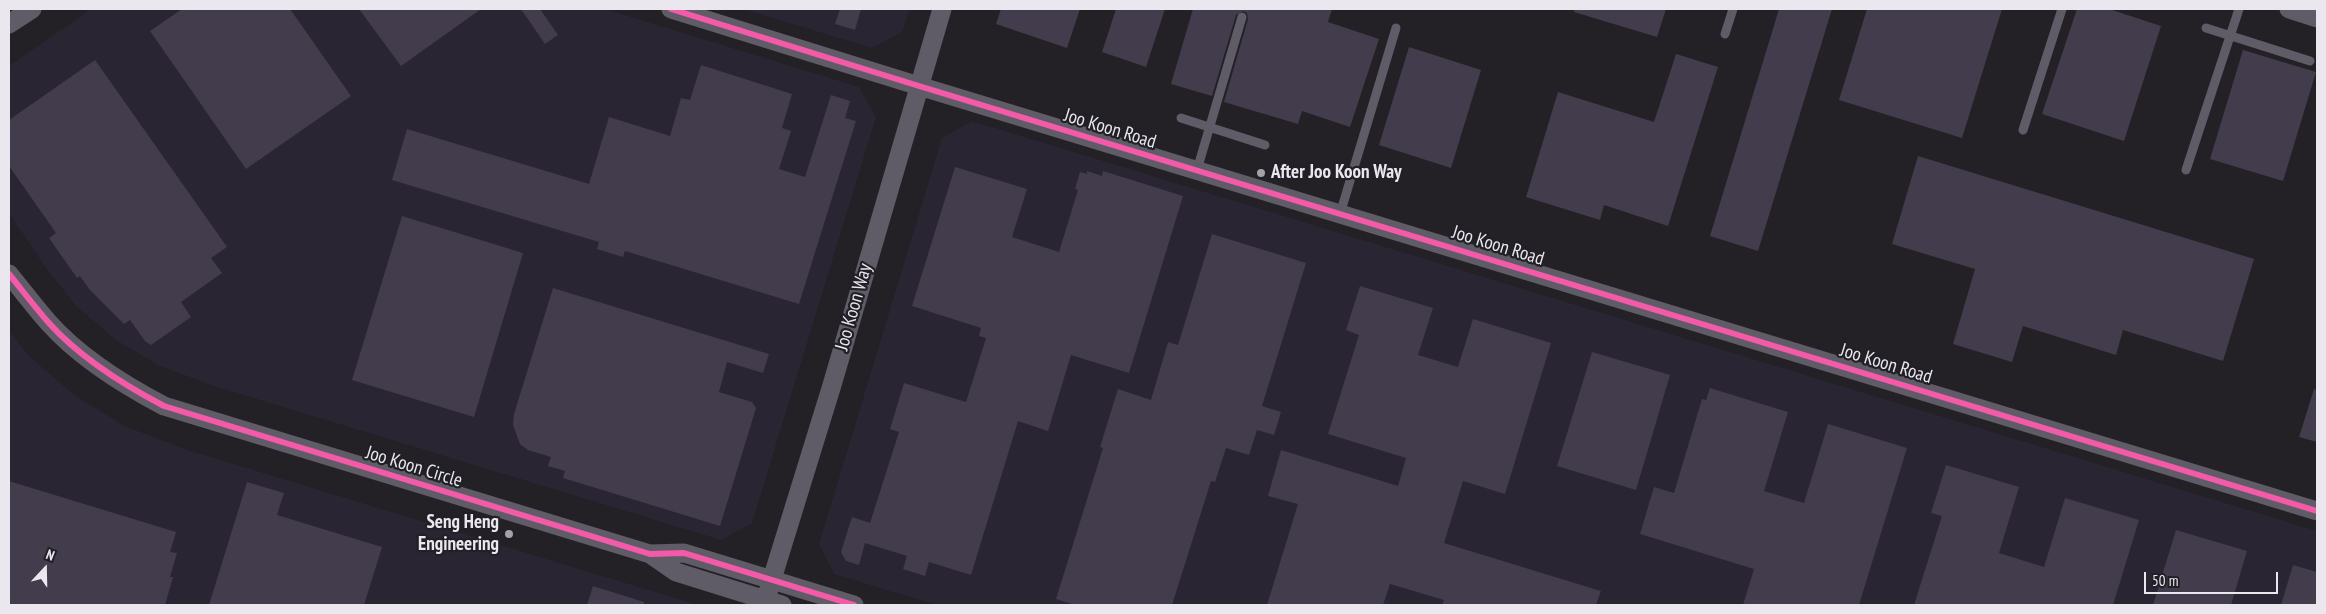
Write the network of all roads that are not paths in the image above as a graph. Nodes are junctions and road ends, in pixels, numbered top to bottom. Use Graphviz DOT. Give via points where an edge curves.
graph roads {
  1 [pos="32,9"];
  2 [pos="670,9"];
  3 [pos="942,9"];
  4 [pos="1733,9"];
  5 [pos="2062,9"];
  6 [pos="2239,9"];
  7 [pos="2289,9"];
  8 [pos="1242,17"];
  9 [pos="2317,18"];
  10 [pos="9,24"];
  11 [pos="1396,28"];
  12 [pos="2206,28"];
  13 [pos="1725,34"];
  14 [pos="2230,36"];
  15 [pos="2310,61"];
  16 [pos="919,86"];
  17 [pos="1181,118"];
  18 [pos="1210,128"];
  19 [pos="2023,130"];
  20 [pos="1265,145"];
  21 [pos="1196,170"];
  22 [pos="2186,170"];
  23 [pos="1340,214"];
  24 [pos="9,274"];
  25 [pos="2317,511"];
  26 [pos="650,554"];
  27 [pos="772,580"];
  28 [pos="771,604"];
  29 [pos="854,605"];
  1 -- 10 [label="street"];
  2 -- 16 [label="street, Joo Koon Road"];
  3 -- 16 [label="street, Joo Koon Way"];
  4 -- 13 [label="lane"];
  5 -- 19 [label="lane"];
  6 -- 14 [label="lane"];
  7 -- 9 [label="street"];
  8 -- 18 [label="lane"];
  11 -- 23 [label="lane"];
  12 -- 14 [label="lane"];
  14 -- 15 [label="lane"];
  14 -- 22 [label="lane"];
  16 -- 21 [label="street, Joo Koon Road"];
  16 -- 27 [label="street, Joo Koon Way"];
  17 -- 18 [label="lane"];
  18 -- 20 [label="lane"];
  18 -- 21 [label="lane"];
  21 -- 23 [label="street, Joo Koon Road"];
  23 -- 25 [label="street, Joo Koon Road"];
  24 -- 26 [label="street, Joo Koon Circle" via="49,323 89,359 132,390 164,406"];
  26 -- 27 [label="street, Joo Koon Circle" via="684,553"];
  26 -- 28 [label="street, Joo Koon Circle" via="676,572"];
  27 -- 28 [label="street, Joo Koon Way"];
  27 -- 29 [label="street, Joo Koon Circle"];
}
